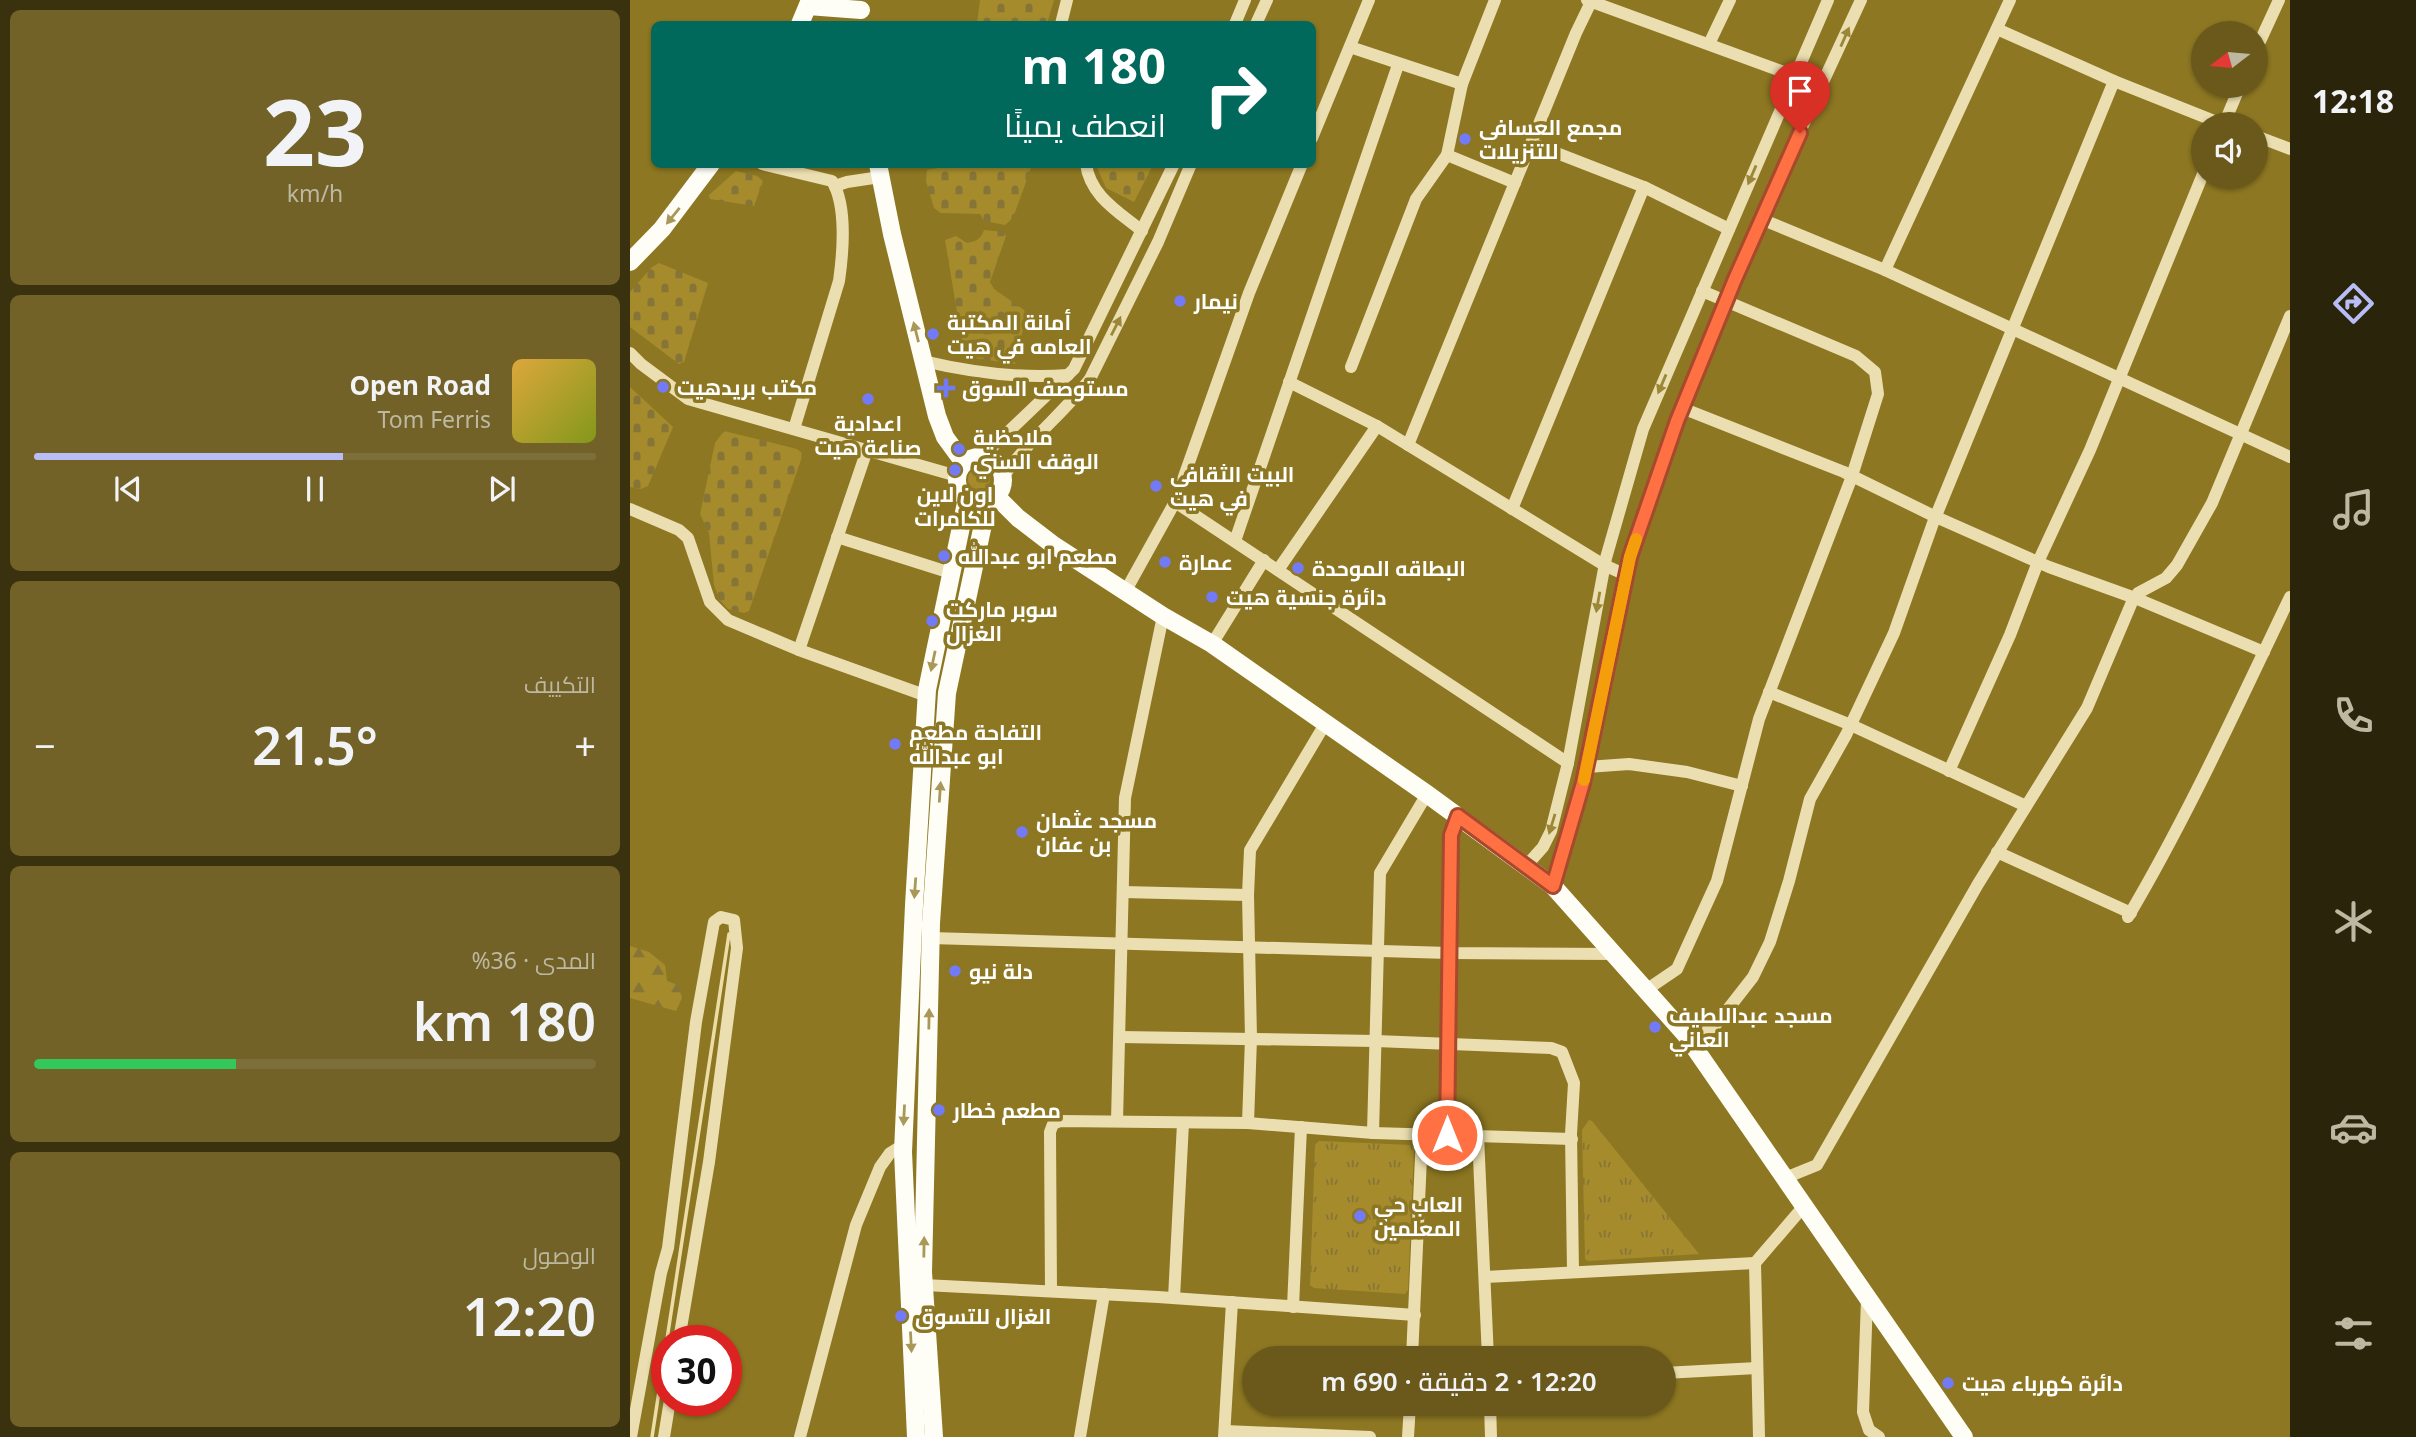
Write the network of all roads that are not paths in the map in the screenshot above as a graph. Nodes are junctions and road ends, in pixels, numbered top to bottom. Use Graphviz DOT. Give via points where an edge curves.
graph roads {
  1 [pos="1067,0"];
  2 [pos="1244,0"];
  3 [pos="1267,0"];
  4 [pos="1369,0"];
  5 [pos="1495,0"];
  6 [pos="1730,0"];
  7 [pos="1828,0"];
  8 [pos="1861,0"];
  9 [pos="2010,0"];
  10 [pos="2279,0"];
  11 [pos="1597,2"];
  12 [pos="809,3"];
  13 [pos="861,12"];
  14 [pos="801,21"];
  15 [pos="1062,21"];
  16 [pos="1236,21"];
  17 [pos="1257,21"];
  18 [pos="2268,24"];
  19 [pos="1997,29"];
  20 [pos="1709,44"];
  21 [pos="1350,47"];
  22 [pos="1398,65"];
  23 [pos="1795,76"];
  24 [pos="2114,81"];
  25 [pos="1462,84"];
  26 [pos="2193,112"];
  27 [pos="1316,128"];
  28 [pos="2268,141"];
  29 [pos="1531,143"];
  30 [pos="2290,149"];
  31 [pos="1447,155"];
  32 [pos="708,168"];
  33 [pos="778,168"];
  34 [pos="1087,168"];
  35 [pos="1172,168"];
  36 [pos="1189,168"];
  37 [pos="1300,168"];
  38 [pos="879,171"];
  39 [pos="1515,183"];
  40 [pos="835,186"];
  41 [pos="1644,187"];
  42 [pos="2197,189"];
  43 [pos="1761,219"];
  44 [pos="1729,229"];
  45 [pos="1142,231"];
  46 [pos="630,262"];
  47 [pos="1885,270"];
  48 [pos="1702,291"];
  49 [pos="1727,299"];
  50 [pos="2290,316"];
  51 [pos="2014,329"];
  52 [pos="630,353"];
  53 [pos="923,361"];
  54 [pos="1351,368"];
  55 [pos="1068,375"];
  56 [pos="2119,379"];
  57 [pos="1289,382"];
  58 [pos="1682,408"];
  59 [pos="1377,426"];
  60 [pos="794,429"];
  61 [pos="2240,435"];
  62 [pos="1408,445"];
  63 [pos="867,450"];
  64 [pos="983,456"];
  65 [pos="2290,457"];
  66 [pos="960,469"];
  67 [pos="1003,477"];
  68 [pos="1852,477"];
  69 [pos="967,498"];
  70 [pos="992,499"];
  71 [pos="1175,502"];
  72 [pos="630,509"];
  73 [pos="1512,509"];
  74 [pos="1936,517"];
  75 [pos="837,537"];
  76 [pos="1235,541"];
  77 [pos="1264,561"];
  78 [pos="2038,562"];
  79 [pos="1604,565"];
  80 [pos="1278,570"];
  81 [pos="951,573"];
  82 [pos="1626,575"];
  83 [pos="1125,592"];
  84 [pos="2290,597"];
  85 [pos="2135,598"];
  86 [pos="1163,616"];
  87 [pos="1212,644"];
  88 [pos="799,650"];
  89 [pos="2263,652"];
  90 [pos="1769,692"];
  91 [pos="927,696"];
  92 [pos="1325,724"];
  93 [pos="1851,725"];
  94 [pos="1568,763"];
  95 [pos="1587,767"];
  96 [pos="1949,771"];
  97 [pos="1742,786"];
  98 [pos="1427,794"];
  99 [pos="2026,806"];
  100 [pos="1458,816"];
  101 [pos="1997,852"];
  102 [pos="1527,865"];
  103 [pos="1553,886"];
  104 [pos="1123,892"];
  105 [pos="1248,895"];
  106 [pos="930,938"];
  107 [pos="1122,942"];
  108 [pos="1251,946"];
  109 [pos="1378,950"];
  110 [pos="1449,953"];
  111 [pos="1614,954"];
  112 [pos="1646,990"];
  113 [pos="1685,1034"];
  114 [pos="1120,1037"];
  115 [pos="1251,1038"];
  116 [pos="1376,1041"];
  117 [pos="1448,1044"];
  118 [pos="906,1087"];
  119 [pos="927,1087"];
  120 [pos="1116,1121"];
  121 [pos="1183,1123"];
  122 [pos="1248,1123"];
  123 [pos="1301,1127"];
  124 [pos="1373,1133"];
  125 [pos="1422,1135"];
  126 [pos="1447,1135"];
  127 [pos="1478,1136"];
  128 [pos="1572,1139"];
  129 [pos="903,1145"];
  130 [pos="1785,1178"];
  131 [pos="1804,1206"];
  132 [pos="1755,1263"];
  133 [pos="1573,1271"];
  134 [pos="1485,1277"];
  135 [pos="924,1285"];
  136 [pos="1051,1291"];
  137 [pos="1104,1294"];
  138 [pos="1174,1298"];
  139 [pos="1867,1299"];
  140 [pos="1232,1302"];
  141 [pos="1293,1307"];
  142 [pos="1415,1315"];
  143 [pos="651,1325"];
  144 [pos="682,1325"];
  145 [pos="651,1328"];
  146 [pos="1413,1346"];
  147 [pos="1488,1346"];
  148 [pos="1757,1368"];
  149 [pos="1676,1372"];
  150 [pos="667,1416"];
  151 [pos="1409,1416"];
  152 [pos="1491,1416"];
  153 [pos="1225,1434"];
  154 [pos="631,1437"];
  155 [pos="664,1437"];
  156 [pos="800,1437"];
  157 [pos="916,1437"];
  158 [pos="934,1437"];
  159 [pos="1080,1437"];
  160 [pos="1370,1437"];
  161 [pos="1408,1437"];
  162 [pos="1492,1437"];
  163 [pos="1759,1437"];
  164 [pos="1879,1437"];
  165 [pos="1964,1437"];
  1 -- 15 [label="street"];
  2 -- 16 [label="street"];
  3 -- 17 [label="street"];
  4 -- 21 [label="street"];
  5 -- 25 [label="street"];
  6 -- 20 [label="street"];
  7 -- 23 [label="street"];
  43 -- 8 [label="street, one-way"];
  9 -- 19 [label="street"];
  10 -- 18 [label="street"];
  11 -- 20 [label="street"];
  11 -- 29 [label="street" via="1576,33"];
  12 -- 13 [label="main road"];
  12 -- 14 [label="main road"];
  19 -- 24 [label="street"];
  19 -- 47 [label="street"];
  20 -- 23 [label="street"];
  21 -- 22 [label="street"];
  21 -- 27 [label="street"];
  22 -- 25 [label="street"];
  22 -- 57 [label="street"];
  23 -- 44 [label="street, one-way"];
  24 -- 26 [label="street"];
  24 -- 51 [label="street"];
  25 -- 31 [label="street"];
  28 -- 30 [label="street"];
  29 -- 39 [label="street"];
  29 -- 41 [label="street"];
  31 -- 39 [label="street"];
  31 -- 54 [label="street" via="1416,199"];
  32 -- 46 [label="main road, one-way" via="662,229"];
  33 -- 40 [label="street" via="832,181"];
  34 -- 45 [label="street" via="1100,197"];
  35 -- 45 [label="street"];
  67 -- 36 [label="street, one-way" via="1090,379"];
  37 -- 71 [label="street" via="1249,293"];
  38 -- 40 [label="street"];
  53 -- 38 [label="main road, one-way"];
  39 -- 62 [label="street"];
  40 -- 60 [label="street" via="843,256 839,281"];
  41 -- 44 [label="street"];
  41 -- 73 [label="street"];
  42 -- 56 [label="street"];
  43 -- 47 [label="street"];
  43 -- 49 [label="street"];
  44 -- 48 [label="street"];
  45 -- 55 [label="street"];
  47 -- 51 [label="street"];
  48 -- 49 [label="street"];
  48 -- 79 [label="street, one-way" via="1643,429"];
  49 -- 58 [label="street"];
  49 -- 68 [label="street" via="1856,356 1875,372 1878,394"];
  50 -- 61 [label="street"];
  51 -- 56 [label="street"];
  51 -- 74 [label="street"];
  52 -- 60 [label="street" via="688,399"];
  53 -- 55 [label="street" via="1042,377"];
  53 -- 66 [label="main road" via="940,427"];
  55 -- 64 [label="street"];
  56 -- 61 [label="street"];
  56 -- 78 [label="street"];
  57 -- 59 [label="street"];
  57 -- 76 [label="street"];
  58 -- 68 [label="street"];
  58 -- 82 [label="street"];
  59 -- 62 [label="street"];
  59 -- 80 [label="street"];
  60 -- 63 [label="street"];
  61 -- 65 [label="street"];
  61 -- 85 [label="street" via="2212,503 2177,565"];
  62 -- 73 [label="street"];
  63 -- 66 [label="street"];
  63 -- 75 [label="street"];
  64 -- 66 [label="main road" via="969,459"];
  64 -- 67 [label="main road" via="997,463"];
  66 -- 69 [label="main road" via="959,488"];
  67 -- 70 [label="main road"];
  68 -- 74 [label="street"];
  68 -- 90 [label="street"];
  69 -- 70 [label="main road" via="977,503"];
  69 -- 81 [label="main road"];
  70 -- 83 [label="main road"];
  106 -- 70 [label="main road, one-way" via="947,693"];
  71 -- 76 [label="street"];
  71 -- 83 [label="street"];
  72 -- 88 [label="street" via="688,538 717,611"];
  73 -- 79 [label="street"];
  74 -- 78 [label="street"];
  74 -- 93 [label="street" via="1894,633"];
  75 -- 81 [label="street"];
  75 -- 88 [label="street"];
  76 -- 77 [label="street"];
  77 -- 80 [label="street"];
  77 -- 87 [label="street"];
  78 -- 85 [label="street"];
  78 -- 96 [label="street"];
  79 -- 82 [label="street"];
  79 -- 94 [label="street, one-way"];
  80 -- 94 [label="street"];
  81 -- 91 [label="main road, one-way"];
  82 -- 95 [label="street"];
  83 -- 86 [label="main road"];
  84 -- 89 [label="street"];
  85 -- 89 [label="street"];
  85 -- 99 [label="street" via="2087,708"];
  86 -- 87 [label="main road"];
  86 -- 104 [label="street" via="1125,798"];
  87 -- 92 [label="main road"];
  88 -- 91 [label="street"];
  89 -- 101 [label="street" via="2210,765 2129,915 2112,903"];
  90 -- 93 [label="street"];
  90 -- 97 [label="street"];
  91 -- 118 [label="main road, one-way"];
  92 -- 98 [label="main road"];
  92 -- 105 [label="street" via="1250,850"];
  93 -- 96 [label="street"];
  93 -- 113 [label="street" via="1810,799 1770,942 1753,977 1714,1027"];
  94 -- 102 [label="street, one-way" via="1550,831"];
  95 -- 97 [label="street" via="1629,764"];
  95 -- 103 [label="street"];
  96 -- 99 [label="street"];
  97 -- 112 [label="street" via="1717,881 1698,924 1676,969"];
  98 -- 100 [label="main road"];
  98 -- 109 [label="street" via="1380,873"];
  99 -- 101 [label="street"];
  100 -- 102 [label="main road"];
  100 -- 110 [label="street" via="1451,835"];
  101 -- 130 [label="street" via="1817,1165"];
  102 -- 103 [label="main road"];
  103 -- 111 [label="main road"];
  104 -- 105 [label="street"];
  104 -- 107 [label="street"];
  105 -- 108 [label="street"];
  106 -- 107 [label="street"];
  119 -- 106 [label="main road, one-way"];
  107 -- 108 [label="street"];
  107 -- 114 [label="street"];
  108 -- 109 [label="street"];
  108 -- 115 [label="street"];
  109 -- 110 [label="street"];
  109 -- 116 [label="street"];
  110 -- 111 [label="street"];
  110 -- 117 [label="street"];
  111 -- 112 [label="main road"];
  112 -- 113 [label="main road"];
  113 -- 130 [label="main road"];
  114 -- 115 [label="street"];
  114 -- 120 [label="street"];
  115 -- 116 [label="street"];
  115 -- 122 [label="street"];
  116 -- 117 [label="street"];
  116 -- 124 [label="street"];
  117 -- 126 [label="street"];
  117 -- 128 [label="street" via="1563,1052 1574,1083"];
  118 -- 119 [label="main road"];
  118 -- 129 [label="main road, one-way"];
  135 -- 119 [label="main road, one-way"];
  120 -- 121 [label="street"];
  120 -- 136 [label="street" via="1053,1124"];
  121 -- 122 [label="street"];
  121 -- 138 [label="street"];
  122 -- 123 [label="street"];
  123 -- 124 [label="street"];
  123 -- 141 [label="street"];
  124 -- 125 [label="street"];
  125 -- 126 [label="street"];
  125 -- 142 [label="street"];
  126 -- 127 [label="street"];
  127 -- 128 [label="street"];
  127 -- 134 [label="street"];
  128 -- 133 [label="street"];
  129 -- 156 [label="street" via="880,1167 856,1225"];
  129 -- 157 [label="main road, one-way"];
  130 -- 131 [label="main road"];
  131 -- 132 [label="street"];
  131 -- 139 [label="main road"];
  132 -- 133 [label="street"];
  132 -- 148 [label="street"];
  133 -- 134 [label="street"];
  134 -- 147 [label="street"];
  135 -- 136 [label="street"];
  135 -- 158 [label="main road"];
  136 -- 137 [label="street"];
  137 -- 138 [label="street"];
  137 -- 159 [label="street"];
  138 -- 140 [label="street"];
  139 -- 164 [label="street" via="1863,1412 1870,1430"];
  139 -- 165 [label="main road"];
  140 -- 141 [label="street"];
  140 -- 153 [label="street"];
  141 -- 142 [label="street"];
  142 -- 146 [label="street"];
  143 -- 144 [label="street" via="668,1248 696,1022 714,922 721,917 734,920 737,948"];
  145 -- 154 [label="street"];
  148 -- 149 [label="street"];
  148 -- 163 [label="street"];
  150 -- 155 [label="street"];
  151 -- 161 [label="street"];
  152 -- 162 [label="street"];
  153 -- 160 [label="street"];
}
